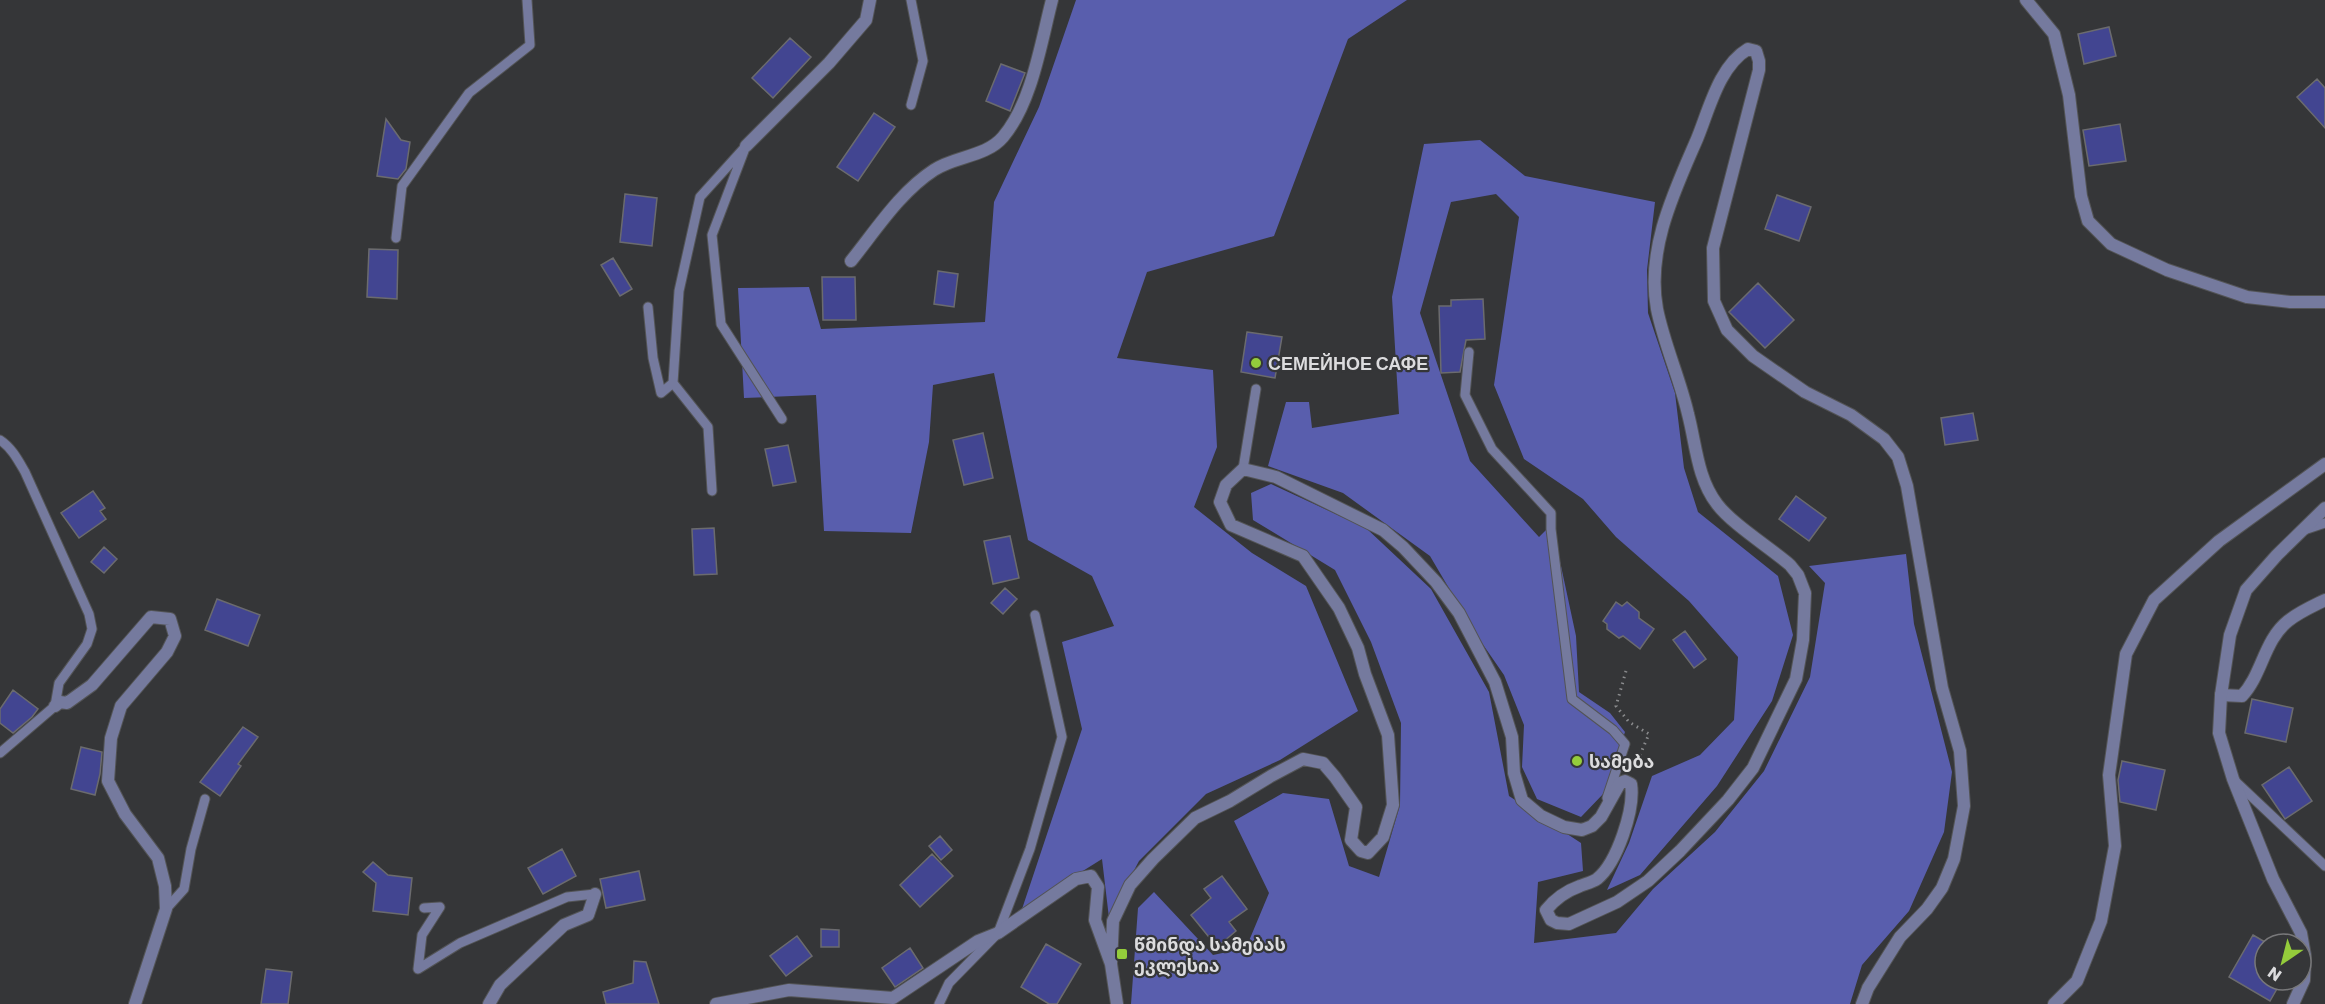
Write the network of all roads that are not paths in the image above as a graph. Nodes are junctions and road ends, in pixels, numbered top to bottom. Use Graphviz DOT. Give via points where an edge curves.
graph roads {
  1 [pos="527,0"];
  2 [pos="870,0"];
  3 [pos="911,0"];
  4 [pos="1052,0"];
  5 [pos="2026,0"];
  6 [pos="911,105"];
  7 [pos="746,146"];
  8 [pos="396,238"];
  9 [pos="851,261"];
  10 [pos="2325,302"];
  11 [pos="648,308"];
  12 [pos="1469,352"];
  13 [pos="673,383"];
  14 [pos="1256,389"];
  15 [pos="782,419"];
  16 [pos="0,441"];
  17 [pos="2325,464"];
  18 [pos="1243,469"];
  19 [pos="712,491"];
  20 [pos="2325,508"];
  21 [pos="2325,523"];
  22 [pos="2302,531"];
  23 [pos="2325,600"];
  24 [pos="1035,615"];
  25 [pos="2221,695"];
  26 [pos="55,706"];
  27 [pos="0,753"];
  28 [pos="2233,779"];
  29 [pos="205,799"];
  30 [pos="1601,817"];
  31 [pos="2325,866"];
  32 [pos="595,894"];
  33 [pos="424,908"];
  34 [pos="166,909"];
  35 [pos="998,933"];
  36 [pos="1111,964"];
  37 [pos="135,1004"];
  38 [pos="489,1004"];
  39 [pos="716,1004"];
  40 [pos="939,1004"];
  41 [pos="1117,1004"];
  42 [pos="1862,1004"];
  43 [pos="2054,1004"];
  44 [pos="2293,1004"];
  1 -- 8 [label="lane" via="530,45 469,93 402,186"];
  2 -- 7 [label="street" via="866,20"];
  3 -- 6 [label="lane" via="923,61"];
  4 -- 9 [label="street" via="1022,106 1003,137 984,151 934,170 905,194"];
  5 -- 10 [label="street" via="2054,34 2069,95 2088,221 2111,244 2168,270 2247,297"];
  7 -- 13 [label="lane" via="700,197 679,291"];
  7 -- 15 [label="lane" via="712,235 721,324"];
  11 -- 13 [label="lane" via="652,358 661,393"];
  12 -- 30 [label="lane" via="1465,394 1492,449 1551,513 1572,699 1613,730 1624,744"];
  13 -- 19 [label="lane" via="708,427"];
  14 -- 18 [label="lane"];
  16 -- 26 [label="lane" via="25,472 89,614 92,629 87,644 59,683"];
  17 -- 43 [label="street" via="2219,541 2154,600 2126,654 2109,775 2115,846 2101,921 2077,981"];
  18 -- 30 [label="street" via="1276,477 1383,530 1403,547 1459,613 1495,682 1512,737 1514,774 1522,800 1541,816 1564,827 1582,830"];
  18 -- 36 [label="street" via="1226,485 1220,502 1232,525 1303,556 1339,608 1358,648 1388,735 1393,805 1383,837 1368,853 1361,851 1351,840 1356,807 1323,763 1303,759 1195,818 1130,885 1113,921"];
  20 -- 22 [label="street"];
  21 -- 22 [label="lane"];
  22 -- 25 [label="street" via="2246,590 2230,634"];
  23 -- 25 [label="street" via="2279,630 2251,687 2242,696"];
  24 -- 35 [label="lane" via="1062,737 1030,849"];
  25 -- 28 [label="street" via="2219,733"];
  26 -- 27 [label="lane"];
  26 -- 34 [label="street" via="67,703 92,684 151,617 170,619 176,636 121,706 111,738 108,781 125,814 158,858"];
  28 -- 31 [label="lane"];
  28 -- 44 [label="street" via="2273,879 2301,933 2304,980"];
  29 -- 34 [label="lane" via="184,889"];
  30 -- 42 [label="street" via="1620,783 1628,782 1632,789 1628,815 1617,852 1597,879 1553,901 1546,910 1551,920 1569,924 1617,902 1648,881 1680,851 1753,768 1796,679 1805,593 1790,565 1718,506 1704,484 1657,308 1655,269 1673,196 1729,68 1748,49 1756,51 1759,70 1713,248 1714,301 1727,330 1753,356 1805,392 1851,415 1884,439 1898,457 1907,486 1942,688 1960,751 1964,806 1954,860 1942,888 1900,937"];
  32 -- 33 [label="lane" via="567,897 460,943 418,969 422,934 440,907"];
  32 -- 38 [label="street" via="588,915 564,925 500,985"];
  34 -- 37 [label="street"];
  35 -- 36 [label="street" via="1076,879 1091,876 1098,887 1095,920"];
  35 -- 39 [label="street" via="978,941 893,998 789,990"];
  35 -- 40 [label="lane" via="949,983"];
  36 -- 41 [label="street"];
}
